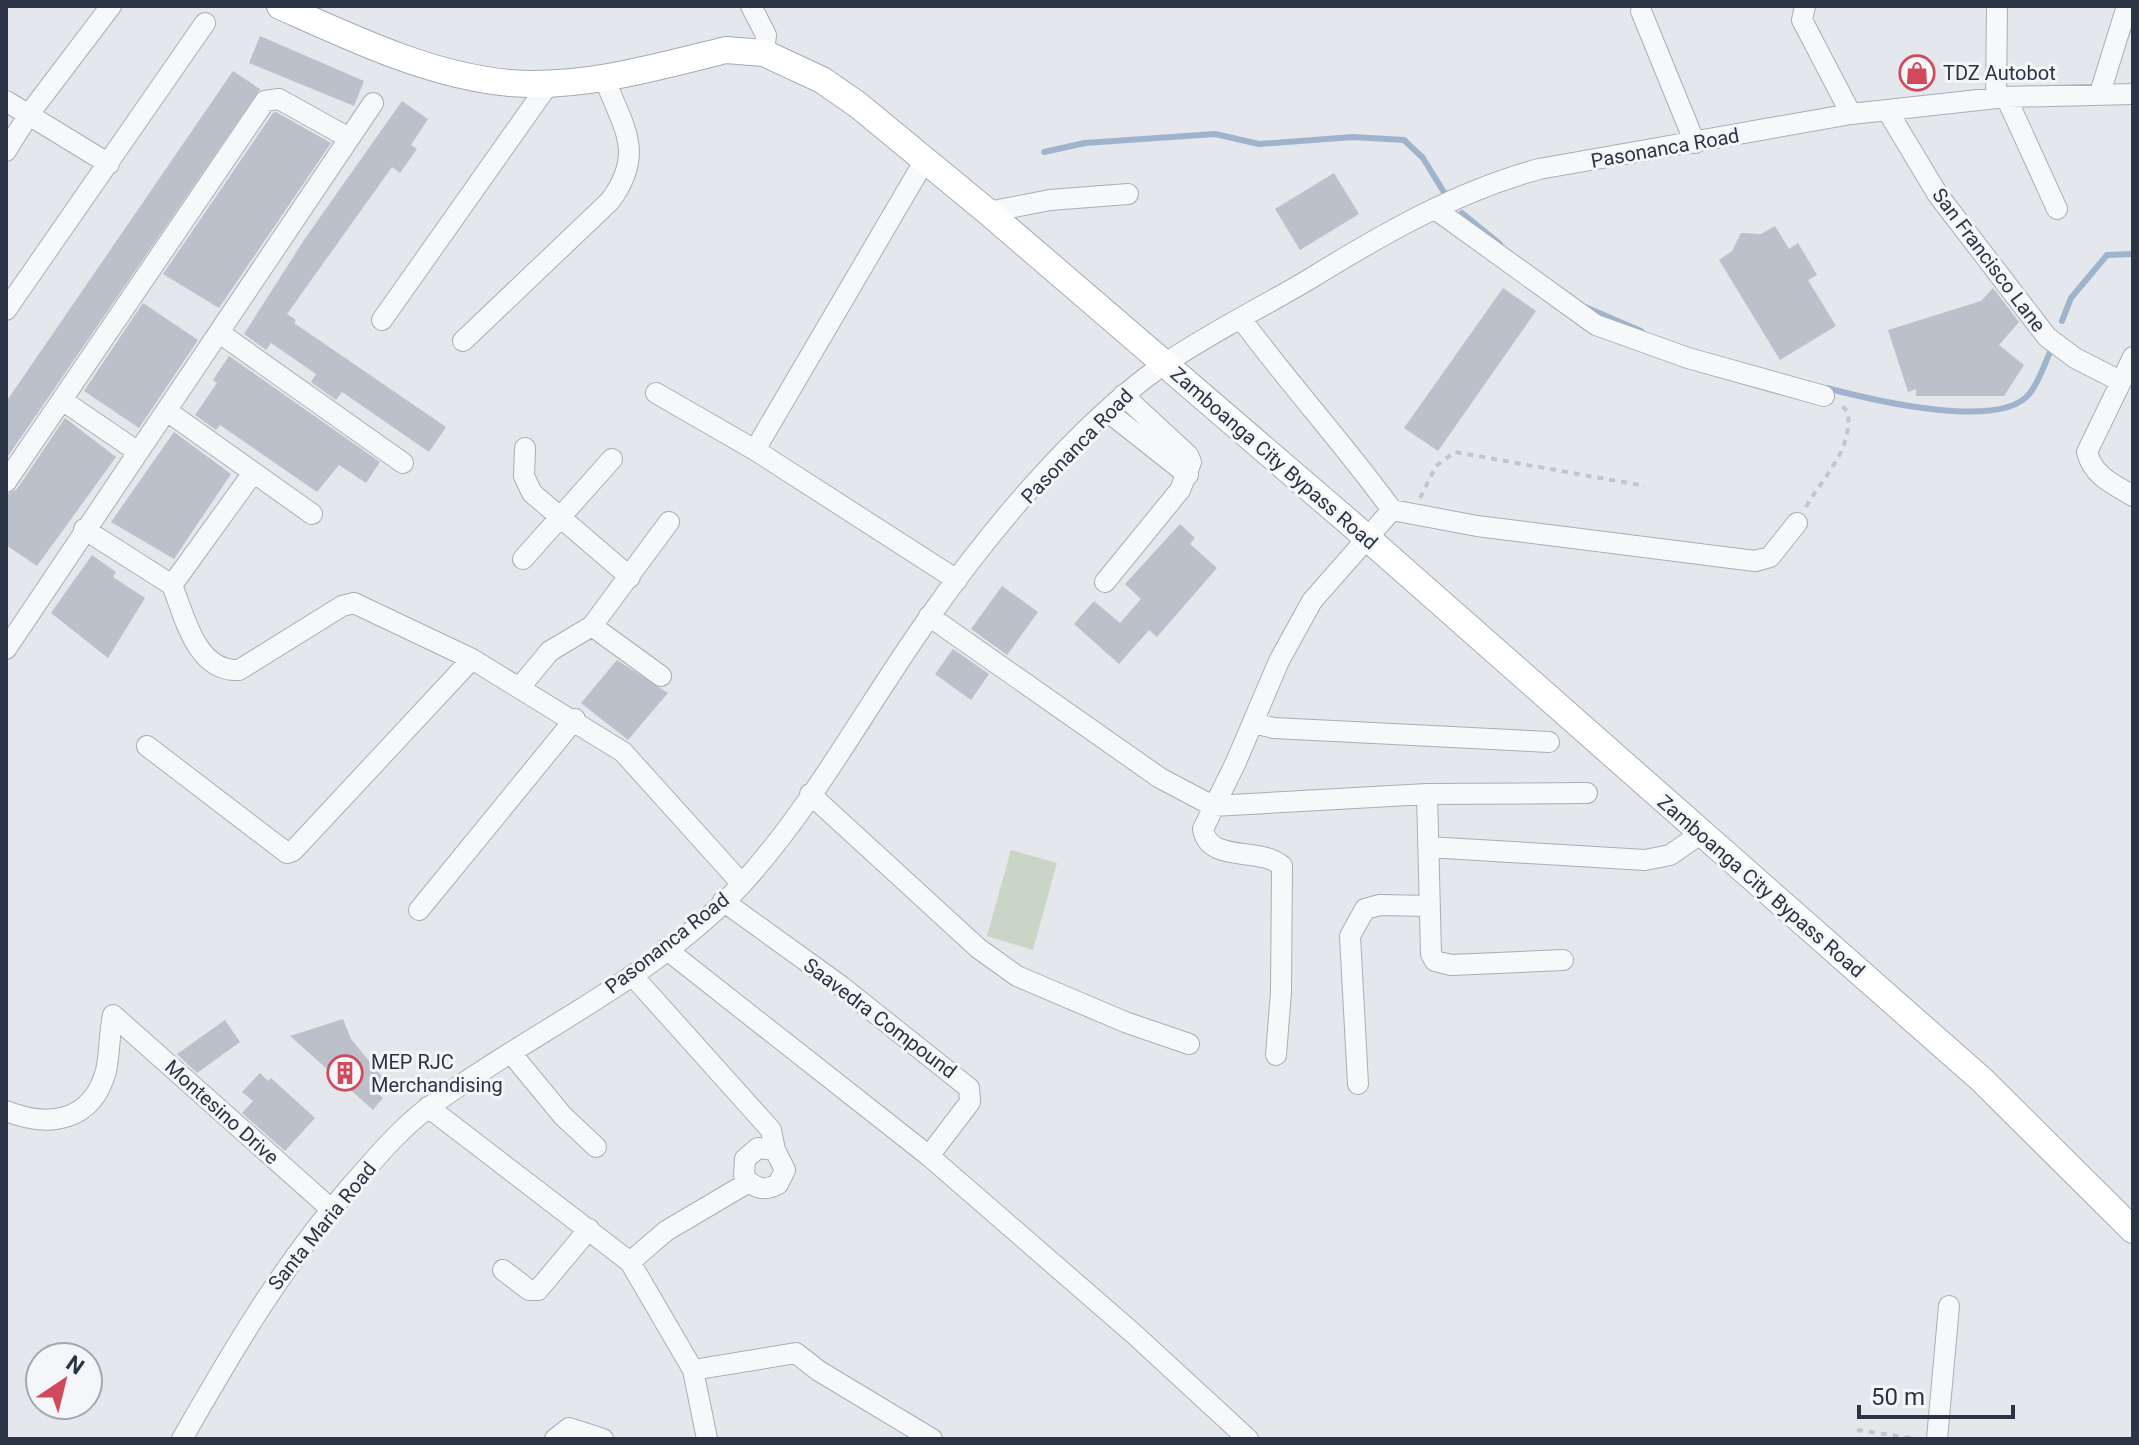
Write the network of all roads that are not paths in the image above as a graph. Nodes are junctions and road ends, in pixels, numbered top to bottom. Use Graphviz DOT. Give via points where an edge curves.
graph roads {
  1 [pos="111,6"];
  2 [pos="280,6"];
  3 [pos="751,6"];
  4 [pos="1805,6"];
  5 [pos="1997,6"];
  6 [pos="2127,6"];
  7 [pos="1641,11"];
  8 [pos="205,23"];
  9 [pos="764,53"];
  10 [pos="604,77"];
  11 [pos="550,82"];
  12 [pos="2121,92"];
  13 [pos="2001,97"];
  14 [pos="6,101"];
  15 [pos="373,103"];
  16 [pos="1887,110"];
  17 [pos="29,114"];
  18 [pos="1851,114"];
  19 [pos="349,138"];
  20 [pos="1695,143"];
  21 [pos="6,151"];
  22 [pos="925,160"];
  23 [pos="109,164"];
  24 [pos="1128,194"];
  25 [pos="1435,209"];
  26 [pos="2057,209"];
  27 [pos="988,212"];
  28 [pos="6,310"];
  29 [pos="382,320"];
  30 [pos="1242,320"];
  31 [pos="221,334"];
  32 [pos="463,341"];
  33 [pos="2133,357"];
  34 [pos="1165,364"];
  35 [pos="2120,381"];
  36 [pos="656,393"];
  37 [pos="1123,395"];
  38 [pos="1824,396"];
  39 [pos="62,400"];
  40 [pos="167,411"];
  41 [pos="1107,411"];
  42 [pos="525,448"];
  43 [pos="755,450"];
  44 [pos="138,452"];
  45 [pos="612,459"];
  46 [pos="403,463"];
  47 [pos="253,473"];
  48 [pos="1188,475"];
  49 [pos="6,482"];
  50 [pos="2133,496"];
  51 [pos="1392,510"];
  52 [pos="312,514"];
  53 [pos="561,518"];
  54 [pos="669,522"];
  55 [pos="1797,523"];
  56 [pos="84,529"];
  57 [pos="1365,536"];
  58 [pos="523,559"];
  59 [pos="630,577"];
  60 [pos="957,580"];
  61 [pos="1105,582"];
  62 [pos="172,585"];
  63 [pos="929,616"];
  64 [pos="592,626"];
  65 [pos="6,649"];
  66 [pos="472,659"];
  67 [pos="661,676"];
  68 [pos="520,687"];
  69 [pos="575,719"];
  70 [pos="1254,723"];
  71 [pos="1549,742"];
  72 [pos="147,746"];
  73 [pos="1587,793"];
  74 [pos="810,794"];
  75 [pos="1427,794"];
  76 [pos="1213,806"];
  77 [pos="1702,833"];
  78 [pos="1428,847"];
  79 [pos="742,884"];
  80 [pos="723,901"];
  81 [pos="1430,906"];
  82 [pos="419,910"];
  83 [pos="666,949"];
  84 [pos="1563,960"];
  85 [pos="632,975"];
  86 [pos="1189,1044"];
  87 [pos="511,1053"];
  88 [pos="1276,1055"];
  89 [pos="1358,1084"];
  90 [pos="428,1107"];
  91 [pos="6,1111"];
  92 [pos="596,1147"];
  93 [pos="775,1150"];
  94 [pos="929,1156"];
  95 [pos="749,1182"];
  96 [pos="331,1209"];
  97 [pos="589,1229"];
  98 [pos="2133,1230"];
  99 [pos="630,1262"];
  100 [pos="503,1270"];
  101 [pos="1949,1306"];
  102 [pos="693,1370"];
  103 [pos="182,1439"];
  104 [pos="555,1439"];
  105 [pos="603,1439"];
  106 [pos="707,1439"];
  107 [pos="932,1439"];
  108 [pos="1248,1439"];
  109 [pos="1937,1439"];
  1 -- 17 [label="street"];
  2 -- 11 [label="main road, Zamboanga City Bypass Road" via="439,68 512,83"];
  3 -- 9 [label="street" via="766,35"];
  4 -- 18 [label="street" via="1802,20"];
  5 -- 13 [label="street"];
  6 -- 12 [label="street"];
  7 -- 20 [label="street"];
  8 -- 23 [label="street"];
  9 -- 10 [label="main road, Zamboanga City Bypass Road" via="726,50"];
  9 -- 22 [label="main road, Zamboanga City Bypass Road" via="822,80"];
  10 -- 11 [label="main road, Zamboanga City Bypass Road"];
  10 -- 32 [label="street" via="632,155 624,179 610,201"];
  11 -- 29 [label="street"];
  12 -- 13 [label="street, Pasonanca Road"];
  13 -- 16 [label="street, Pasonanca Road"];
  13 -- 26 [label="street"];
  14 -- 17 [label="street"];
  15 -- 19 [label="street"];
  16 -- 18 [label="street, Pasonanca Road"];
  16 -- 35 [label="street, San Francisco Lane" via="1938,195 2047,337"];
  17 -- 21 [label="street"];
  17 -- 23 [label="street"];
  18 -- 20 [label="street, Pasonanca Road"];
  19 -- 31 [label="street"];
  19 -- 39 [label="street" via="279,99 265,101"];
  20 -- 25 [label="street, Pasonanca Road" via="1539,169 1489,183"];
  22 -- 27 [label="main road, Zamboanga City Bypass Road"];
  22 -- 43 [label="street"];
  23 -- 28 [label="street"];
  24 -- 27 [label="street"];
  25 -- 30 [label="street, Pasonanca Road"];
  25 -- 38 [label="street" via="1596,325 1688,358"];
  27 -- 34 [label="main road, Zamboanga City Bypass Road"];
  30 -- 34 [label="street, Pasonanca Road"];
  30 -- 51 [label="street"];
  31 -- 40 [label="street"];
  31 -- 46 [label="street"];
  33 -- 35 [label="street"];
  34 -- 37 [label="street, Pasonanca Road"];
  34 -- 57 [label="main road, Zamboanga City Bypass Road"];
  35 -- 50 [label="street" via="2087,452 2104,479"];
  36 -- 43 [label="street"];
  37 -- 41 [label="street, Pasonanca Road"];
  37 -- 48 [label="street" via="1188,455"];
  39 -- 44 [label="street"];
  39 -- 49 [label="street"];
  40 -- 44 [label="street"];
  40 -- 47 [label="street"];
  41 -- 48 [label="street"];
  41 -- 60 [label="street, Pasonanca Road" via="1026,496"];
  42 -- 53 [label="street" via="527,486"];
  43 -- 60 [label="street"];
  44 -- 56 [label="street"];
  45 -- 53 [label="street"];
  47 -- 52 [label="street"];
  47 -- 62 [label="street"];
  48 -- 61 [label="street"];
  51 -- 55 [label="street" via="1477,526 1755,561 1770,557"];
  51 -- 57 [label="street"];
  53 -- 58 [label="street"];
  53 -- 59 [label="street"];
  54 -- 59 [label="street"];
  56 -- 62 [label="street"];
  56 -- 65 [label="street"];
  57 -- 70 [label="street" via="1312,601 1279,661"];
  57 -- 77 [label="main road, Zamboanga City Bypass Road"];
  59 -- 64 [label="street"];
  60 -- 63 [label="street, Pasonanca Road"];
  62 -- 66 [label="street" via="201,653 228,671 239,670 354,603"];
  63 -- 74 [label="street, Pasonanca Road"];
  63 -- 76 [label="street" via="1160,778"];
  64 -- 67 [label="street"];
  64 -- 68 [label="street" via="550,651"];
  66 -- 68 [label="street"];
  66 -- 72 [label="street" via="287,853"];
  68 -- 69 [label="street"];
  69 -- 79 [label="street" via="642,770"];
  69 -- 82 [label="street"];
  70 -- 71 [label="street"];
  70 -- 76 [label="street"];
  73 -- 75 [label="street"];
  74 -- 79 [label="street, Pasonanca Road"];
  74 -- 86 [label="street" via="978,948 1017,976"];
  75 -- 76 [label="street"];
  75 -- 78 [label="street"];
  76 -- 88 [label="street" via="1203,829 1213,846 1282,866"];
  77 -- 78 [label="street" via="1670,855 1645,860"];
  77 -- 98 [label="main road, Zamboanga City Bypass Road" via="1982,1080"];
  78 -- 81 [label="street"];
  79 -- 80 [label="street, Pasonanca Road"];
  80 -- 83 [label="street, Pasonanca Road"];
  80 -- 94 [label="street, Saavedra Compound" via="969,1088 970,1102"];
  81 -- 84 [label="street" via="1431,954 1441,964"];
  81 -- 89 [label="street" via="1365,909 1350,936"];
  83 -- 85 [label="street, Pasonanca Road"];
  83 -- 94 [label="street"];
  85 -- 87 [label="street, Pasonanca Road"];
  85 -- 93 [label="street" via="765,1121"];
  87 -- 90 [label="street, Pasonanca Road"];
  87 -- 92 [label="street"];
  90 -- 96 [label="street, Santa Maria Road"];
  90 -- 97 [label="street"];
  91 -- 96 [label="street, Montesino Drive" via="52,1121 91,1100 105,1073 113,1015"];
  93 -- 95 [label="street" via="750,1152 743,1167"];
  93 -- 95 [label="street" via="785,1170 778,1184 763,1189"];
  94 -- 108 [label="street"];
  95 -- 99 [label="street" via="679,1222"];
  96 -- 103 [label="street, Santa Maria Road" via="276,1280"];
  97 -- 99 [label="street"];
  97 -- 100 [label="street" via="538,1290 529,1290"];
  99 -- 102 [label="street"];
  101 -- 109 [label="street"];
  102 -- 106 [label="street"];
  102 -- 107 [label="street" via="796,1353"];
  104 -- 105 [label="street" via="569,1428"];
}
